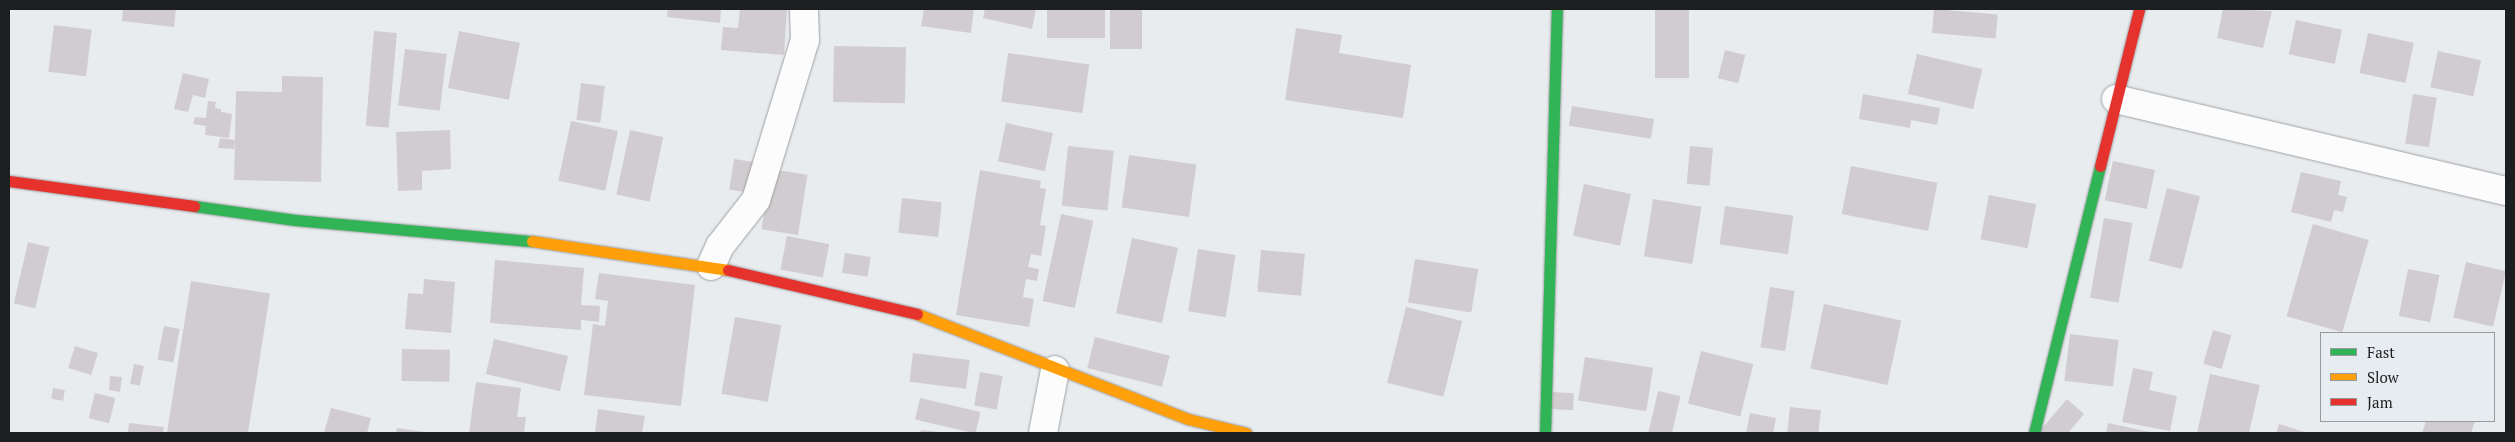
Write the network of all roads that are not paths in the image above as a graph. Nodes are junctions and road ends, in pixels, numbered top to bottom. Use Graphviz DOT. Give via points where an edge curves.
graph roads {
  1 [pos="804,9"];
  2 [pos="1557,9"];
  3 [pos="2139,9"];
  4 [pos="2116,99"];
  5 [pos="9,181"];
  6 [pos="2506,191"];
  7 [pos="711,266"];
  8 [pos="1054,370"];
  9 [pos="1043,433"];
  10 [pos="1246,433"];
  11 [pos="1545,433"];
  12 [pos="2034,433"];
  1 -- 7 [label="street" via="805,40 756,200 720,246"];
  2 -- 11 [label="street"];
  3 -- 4 [label="street"];
  4 -- 6 [label="street"];
  4 -- 12 [label="street"];
  5 -- 7 [label="street" via="294,220 574,245"];
  7 -- 8 [label="street" via="925,316"];
  8 -- 9 [label="street"];
  8 -- 10 [label="street" via="1188,419"];
}
